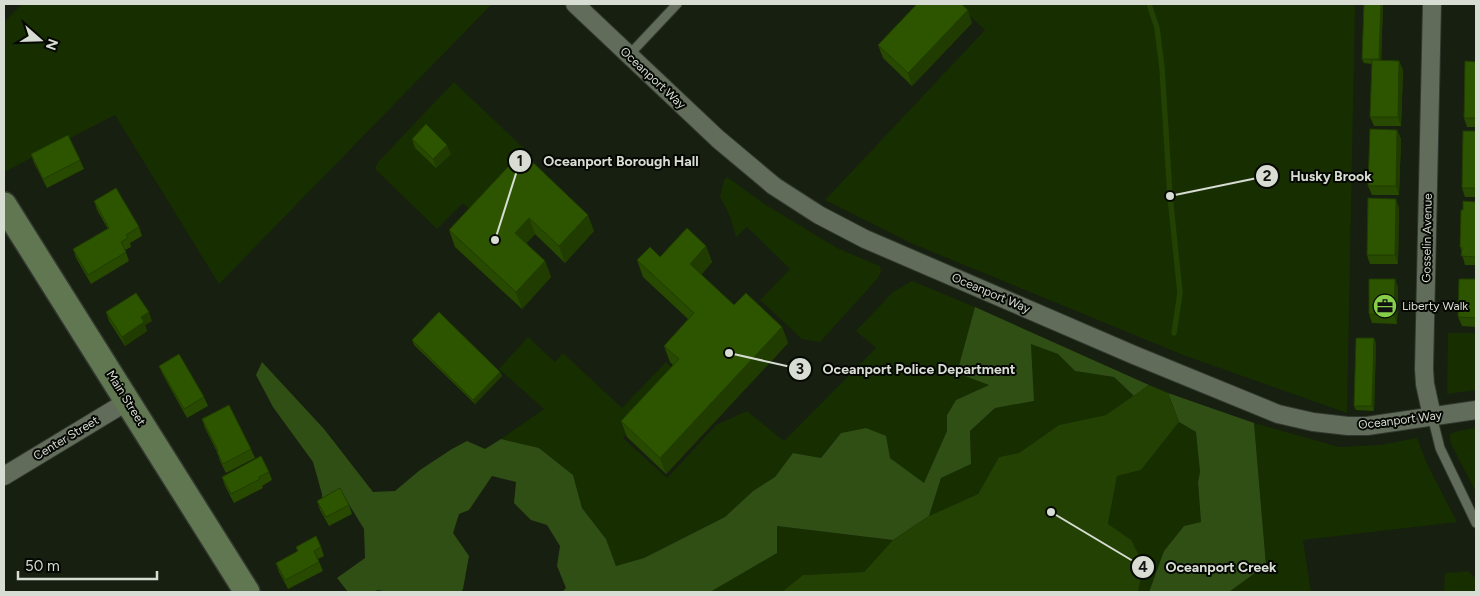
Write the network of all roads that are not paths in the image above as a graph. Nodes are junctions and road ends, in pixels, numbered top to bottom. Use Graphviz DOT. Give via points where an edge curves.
graph roads {
  1 [pos="575,4"];
  2 [pos="677,4"];
  3 [pos="1432,4"];
  4 [pos="629,55"];
  5 [pos="4,205"];
  6 [pos="128,401"];
  7 [pos="1476,410"];
  8 [pos="1432,416"];
  9 [pos="4,476"];
  10 [pos="1476,523"];
  11 [pos="247,592"];
  1 -- 4 [label="street, Oceanport Way"];
  2 -- 4 [label="lane"];
  3 -- 8 [label="street, Gosselin Avenue" via="1424,368"];
  4 -- 8 [label="street, Oceanport Way" via="718,139 774,186 865,239 1278,414 1348,426 1386,424"];
  5 -- 6 [label="street, Main Street"];
  6 -- 9 [label="street, Center Street"];
  6 -- 11 [label="street, Main Street"];
  7 -- 8 [label="street, Oceanport Way"];
  8 -- 10 [label="lane, Gosselin Avenue" via="1440,448"];
}
